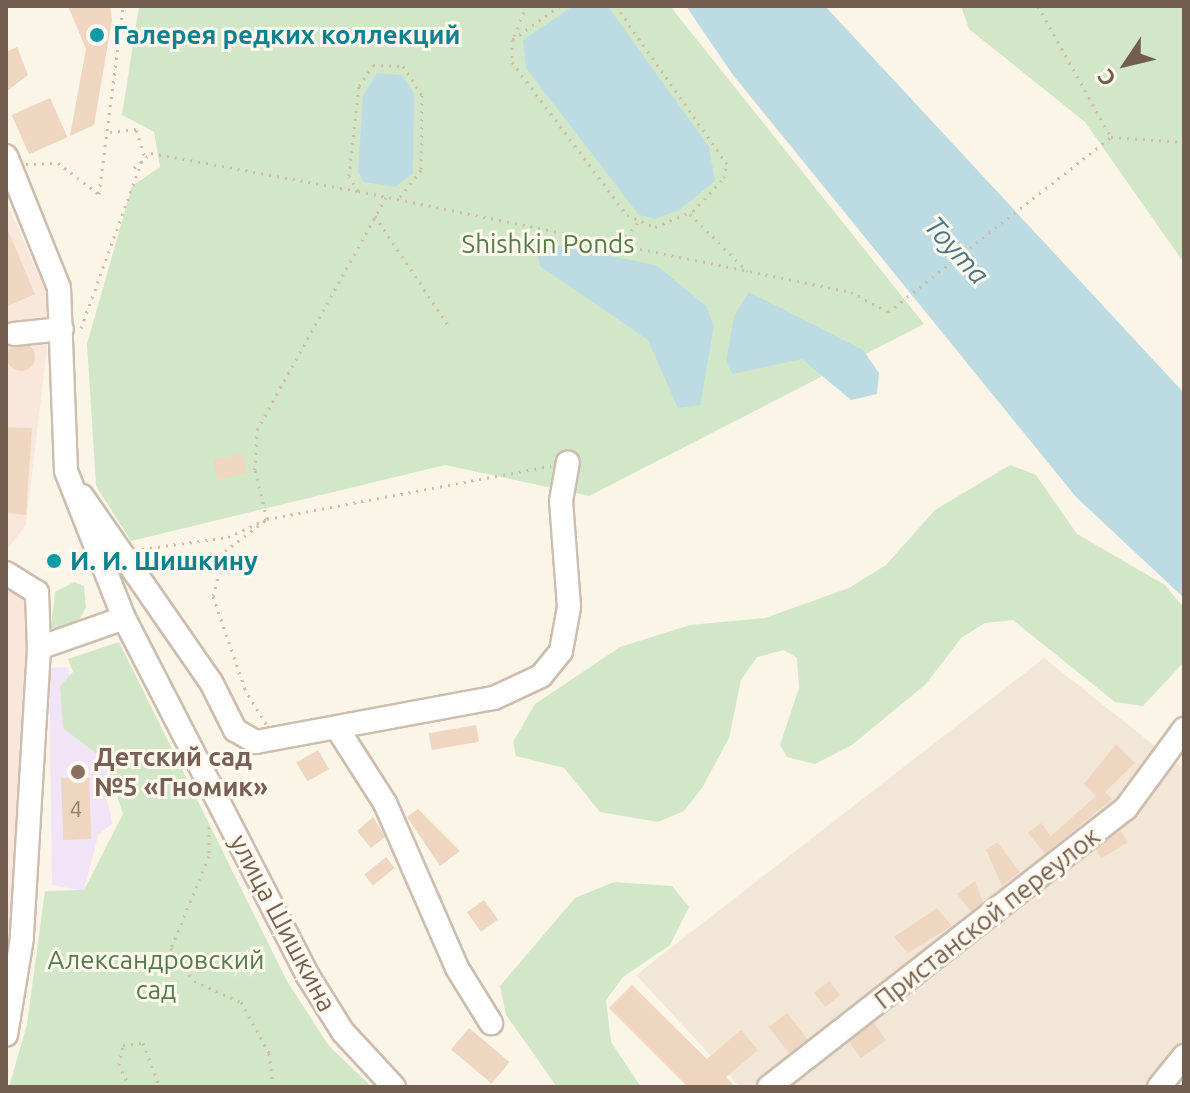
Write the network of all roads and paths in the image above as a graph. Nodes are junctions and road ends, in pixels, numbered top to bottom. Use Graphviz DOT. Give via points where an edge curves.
graph roads {
  1 [pos="123,6"];
  2 [pos="527,6"];
  3 [pos="560,6"];
  4 [pos="616,6"];
  5 [pos="1038,6"];
  6 [pos="510,44"];
  7 [pos="110,132"];
  8 [pos="1111,137"];
  9 [pos="1184,142"];
  10 [pos="8,160"];
  11 [pos="134,168"];
  12 [pos="12,191"];
  13 [pos="358,191"];
  14 [pos="386,197"];
  15 [pos="398,199"];
  16 [pos="693,211"];
  17 [pos="375,216"];
  18 [pos="637,223"];
  19 [pos="620,244"];
  20 [pos="747,271"];
  21 [pos="448,325"];
  22 [pos="70,332"];
  23 [pos="14,334"];
  24 [pos="568,463"];
  25 [pos="71,489"];
  26 [pos="267,519"];
  27 [pos="122,552"];
  28 [pos="6,573"];
  29 [pos="124,618"];
  30 [pos="39,648"];
  31 [pos="337,728"];
  32 [pos="1184,729"];
  33 [pos="270,739"];
  34 [pos="210,811"];
  35 [pos="491,1023"];
  36 [pos="6,1035"];
  37 [pos="1184,1056"];
  38 [pos="130,1087"];
  39 [pos="160,1087"];
  40 [pos="273,1087"];
  41 [pos="394,1087"];
  42 [pos="769,1087"];
  43 [pos="1159,1087"];
  1 -- 7 [label="path"];
  2 -- 6 [label="path"];
  3 -- 6 [label="path"];
  4 -- 16 [label="path" via="727,164 724,178"];
  5 -- 8 [label="path"];
  6 -- 18 [label="path" via="537,100"];
  7 -- 10 [label="path" via="99,194 58,163"];
  7 -- 11 [label="path" via="141,134 144,155"];
  8 -- 9 [label="path"];
  8 -- 20 [label="path" via="888,312 851,292"];
  10 -- 12 [label="street, улица Шишкина"];
  11 -- 13 [label="path" via="151,153"];
  11 -- 22 [label="path"];
  12 -- 22 [label="street, улица Шишкина" via="59,288"];
  13 -- 14 [label="path"];
  13 -- 15 [label="path" via="349,176 359,86 373,65 403,66 422,95 421,170"];
  14 -- 15 [label="path"];
  14 -- 17 [label="path"];
  15 -- 19 [label="path"];
  16 -- 18 [label="path" via="655,227"];
  16 -- 20 [label="path" via="691,217"];
  17 -- 21 [label="path"];
  17 -- 26 [label="path" via="257,430 255,470"];
  18 -- 19 [label="path"];
  19 -- 20 [label="path"];
  22 -- 23 [label="street"];
  22 -- 25 [label="street, улица Шишкина" via="62,450"];
  24 -- 26 [label="path"];
  24 -- 31 [label="street" via="561,501 569,607 561,651 541,676 494,698"];
  25 -- 27 [label="street"];
  25 -- 29 [label="street, улица Шишкина"];
  26 -- 27 [label="path" via="228,537"];
  26 -- 33 [label="path" via="225,551 213,596"];
  27 -- 33 [label="street" via="211,682 235,730 247,740"];
  28 -- 30 [label="street" via="37,592"];
  29 -- 30 [label="street"];
  29 -- 41 [label="street, улица Шишкина" via="308,976 343,1032"];
  30 -- 36 [label="street" via="22,938"];
  31 -- 33 [label="street"];
  31 -- 35 [label="street" via="385,803 457,968"];
  32 -- 42 [label="street, Пристанской переулок" via="1126,808"];
  34 -- 40 [label="path" via="209,856 171,948 194,981 241,1002 269,1053"];
  37 -- 43 [label="street"];
  38 -- 39 [label="path" via="119,1065 123,1045 143,1043"];
}
